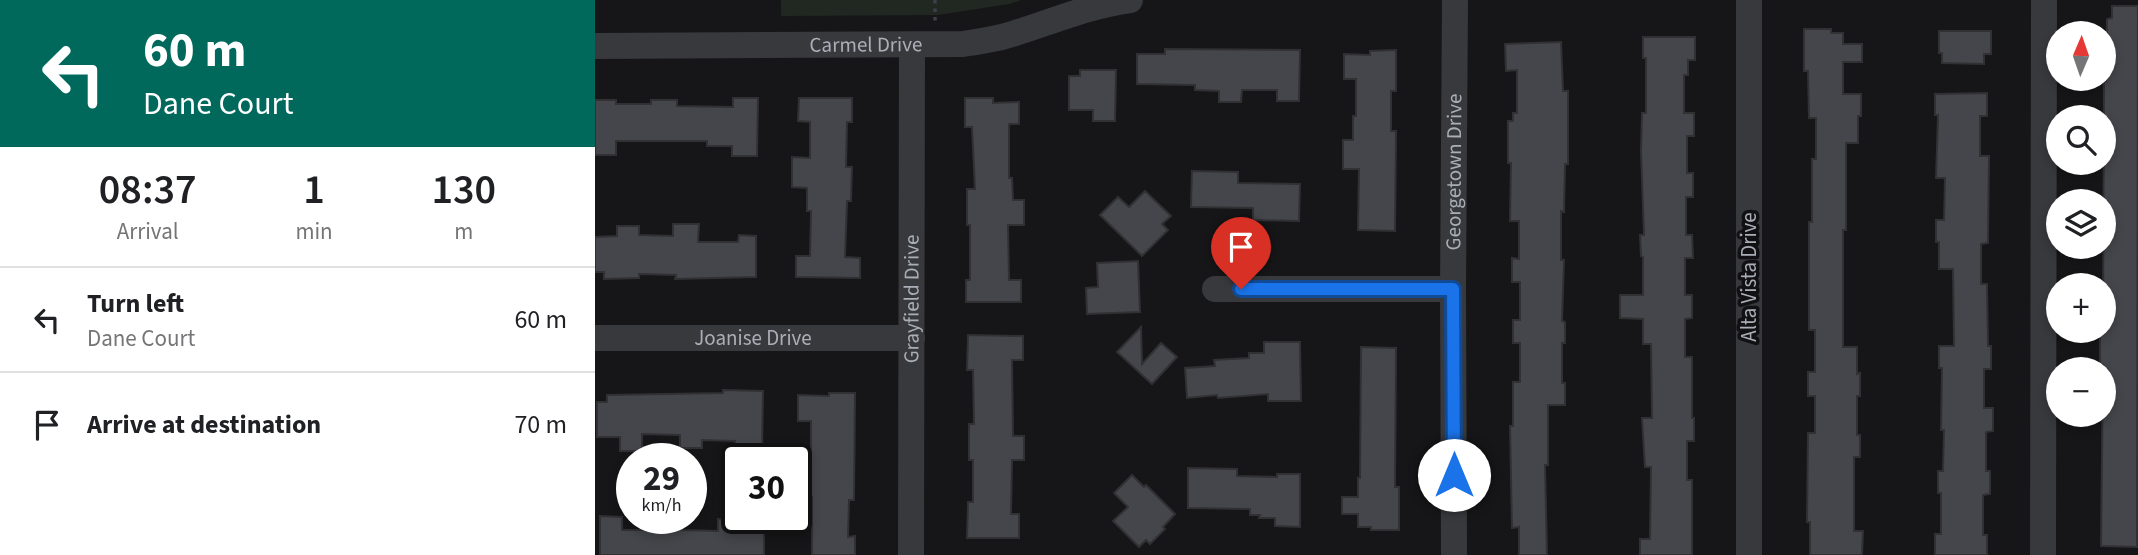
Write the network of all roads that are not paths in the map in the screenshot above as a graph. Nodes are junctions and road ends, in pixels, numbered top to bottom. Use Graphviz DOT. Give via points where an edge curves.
graph roads {
  1 [pos="1130,0"];
  2 [pos="1455,0"];
  3 [pos="1749,0"];
  4 [pos="2044,0"];
  5 [pos="912,45"];
  6 [pos="595,46"];
  7 [pos="1215,289"];
  8 [pos="1453,289"];
  9 [pos="595,338"];
  10 [pos="912,338"];
  11 [pos="911,555"];
  12 [pos="1454,555"];
  13 [pos="1749,555"];
  14 [pos="2043,555"];
  1 -- 5 [label="street, Carmel Drive" via="1001,37 963,44"];
  2 -- 8 [label="street, Georgetown Drive"];
  3 -- 13 [label="street, Alta Vista Drive"];
  4 -- 14 [label="street"];
  5 -- 6 [label="street, Carmel Drive"];
  5 -- 10 [label="street, Grayfield Drive"];
  7 -- 8 [label="street"];
  8 -- 12 [label="street, Georgetown Drive"];
  9 -- 10 [label="street, Joanise Drive"];
  10 -- 11 [label="street, Grayfield Drive"];
}
